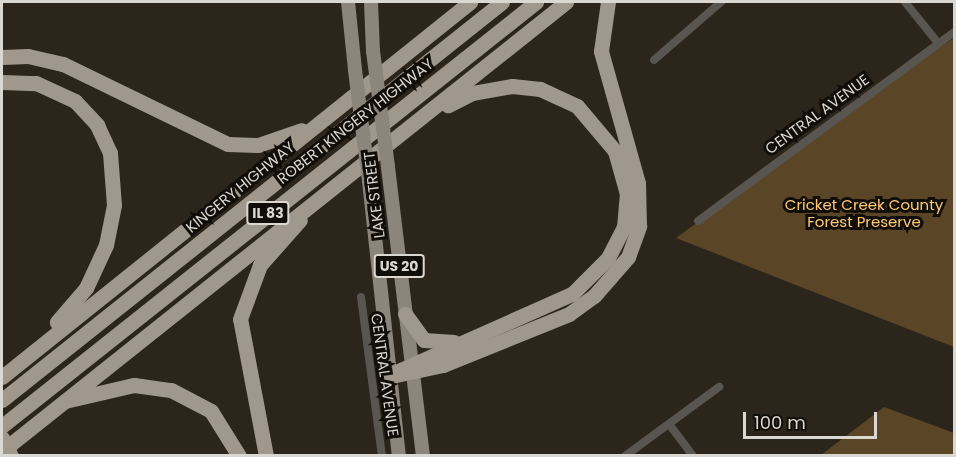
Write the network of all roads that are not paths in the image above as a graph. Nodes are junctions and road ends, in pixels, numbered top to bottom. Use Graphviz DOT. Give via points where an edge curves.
graph roads {
  1 [pos="348,2"];
  2 [pos="371,2"];
  3 [pos="456,2"];
  4 [pos="470,2"];
  5 [pos="502,2"];
  6 [pos="536,2"];
  7 [pos="566,2"];
  8 [pos="608,2"];
  9 [pos="721,2"];
  10 [pos="905,2"];
  11 [pos="954,32"];
  12 [pos="938,43"];
  13 [pos="2,57"];
  14 [pos="398,59"];
  15 [pos="654,60"];
  16 [pos="2,82"];
  17 [pos="316,125"];
  18 [pos="402,134"];
  19 [pos="332,184"];
  20 [pos="698,221"];
  21 [pos="361,297"];
  22 [pos="405,314"];
  23 [pos="460,342"];
  24 [pos="411,370"];
  25 [pos="2,375"];
  26 [pos="389,375"];
  27 [pos="719,387"];
  28 [pos="2,400"];
  29 [pos="59,403"];
  30 [pos="669,424"];
  31 [pos="2,426"];
  32 [pos="2,438"];
  33 [pos="2,451"];
  34 [pos="11,456"];
  35 [pos="239,456"];
  36 [pos="266,456"];
  37 [pos="382,456"];
  38 [pos="399,456"];
  39 [pos="423,456"];
  40 [pos="625,456"];
  41 [pos="693,456"];
  1 -- 26 [label="main road, LAKE STREET / US 20, bridge"];
  2 -- 22 [label="main road, LAKE STREET / US 20, bridge" via="373,51"];
  3 -- 14 [label="highway"];
  4 -- 14 [label="highway"];
  5 -- 28 [label="highway, KINGERY HIGHWAY / IL 83"];
  6 -- 31 [label="highway, ROBERT KINGERY HIGHWAY / IL 83"];
  7 -- 18 [label="highway"];
  8 -- 24 [label="highway" via="601,51 639,183 639,226 628,257 594,296 569,314"];
  9 -- 15 [label="street"];
  10 -- 12 [label="street"];
  11 -- 12 [label="street, CENTRAL AVENUE"];
  12 -- 20 [label="street, CENTRAL AVENUE"];
  13 -- 17 [label="highway" via="28,56 63,64 228,144 258,145"];
  14 -- 17 [label="highway"];
  16 -- 25 [label="highway" via="50,87 87,111 110,153 114,205 101,258 86,288"];
  17 -- 25 [label="highway"];
  18 -- 19 [label="highway"];
  18 -- 23 [label="highway" via="472,93 525,86 553,93 585,112 602,129 619,162 627,194 624,227 596,272 572,294"];
  19 -- 29 [label="highway"];
  19 -- 36 [label="highway" via="260,265 242,304 242,345"];
  21 -- 37 [label="street, CENTRAL AVENUE"];
  22 -- 23 [label="highway" via="424,340"];
  22 -- 24 [label="main road, LAKE STREET / US 20"];
  23 -- 24 [label="highway"];
  24 -- 26 [label="highway"];
  24 -- 39 [label="main road, LAKE STREET / US 20"];
  26 -- 38 [label="main road, LAKE STREET / US 20"];
  27 -- 30 [label="street"];
  29 -- 33 [label="highway"];
  29 -- 35 [label="highway" via="134,385 171,390 211,411"];
  30 -- 40 [label="street"];
  30 -- 41 [label="street"];
  32 -- 34 [label="highway, bridge"];
}
